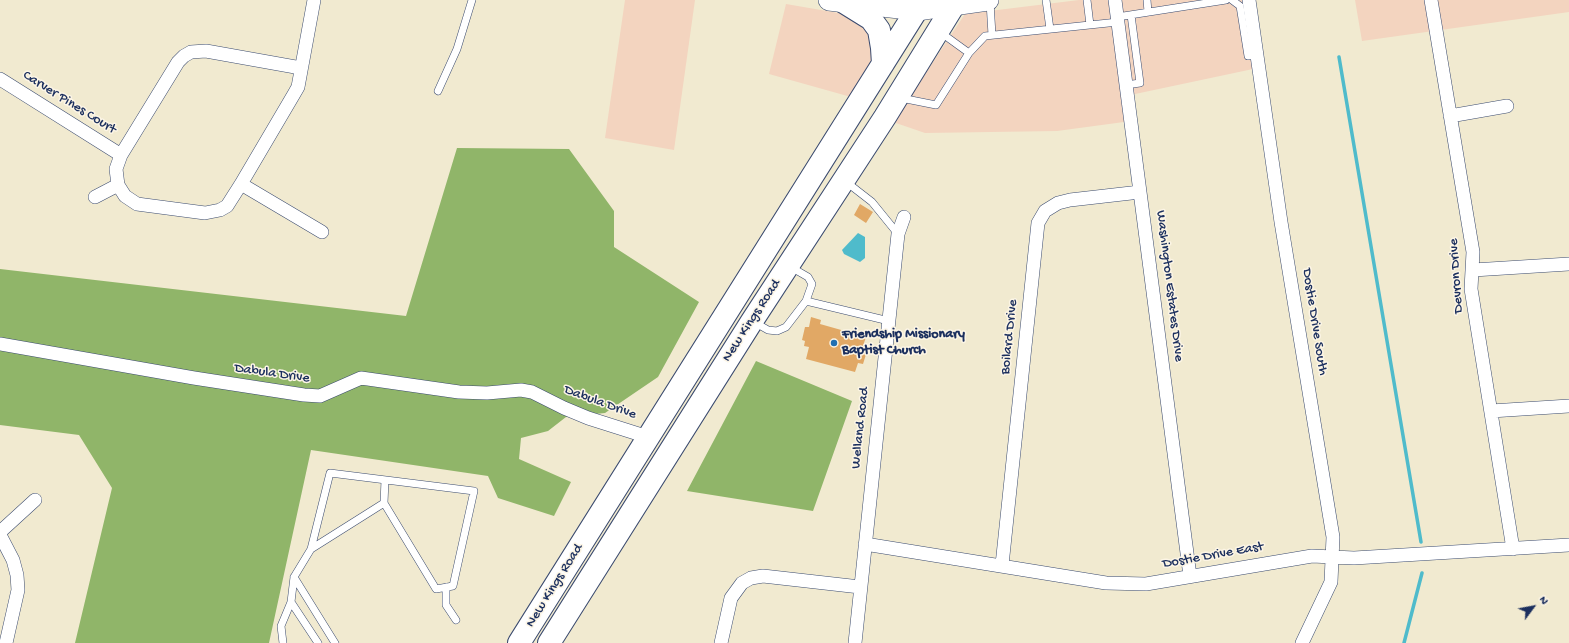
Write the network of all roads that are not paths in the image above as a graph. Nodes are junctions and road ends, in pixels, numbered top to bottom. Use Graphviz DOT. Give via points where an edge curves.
graph roads {
  1 [pos="314,0"];
  2 [pos="472,0"];
  3 [pos="989,0"];
  4 [pos="1046,0"];
  5 [pos="1088,0"];
  6 [pos="1115,0"];
  7 [pos="1147,0"];
  8 [pos="1226,0"];
  9 [pos="1232,0"];
  10 [pos="1431,0"];
  11 [pos="835,1"];
  12 [pos="949,1"];
  13 [pos="1215,1"];
  14 [pos="1246,4"];
  15 [pos="920,5"];
  16 [pos="1148,12"];
  17 [pos="1131,15"];
  18 [pos="1118,19"];
  19 [pos="1090,25"];
  20 [pos="1050,29"];
  21 [pos="938,31"];
  22 [pos="992,35"];
  23 [pos="1135,48"];
  24 [pos="1121,50"];
  25 [pos="969,53"];
  26 [pos="883,64"];
  27 [pos="301,68"];
  28 [pos="0,79"];
  29 [pos="1126,85"];
  30 [pos="438,91"];
  31 [pos="897,97"];
  32 [pos="1507,106"];
  33 [pos="1450,116"];
  34 [pos="121,155"];
  35 [pos="843,180"];
  36 [pos="241,184"];
  37 [pos="118,185"];
  38 [pos="1140,192"];
  39 [pos="95,197"];
  40 [pos="904,217"];
  41 [pos="322,232"];
  42 [pos="898,234"];
  43 [pos="1569,264"];
  44 [pos="788,265"];
  45 [pos="1473,270"];
  46 [pos="806,301"];
  47 [pos="729,309"];
  48 [pos="752,321"];
  49 [pos="889,321"];
  50 [pos="0,344"];
  51 [pos="1569,406"];
  52 [pos="1491,411"];
  53 [pos="648,437"];
  54 [pos="385,480"];
  55 [pos="35,500"];
  56 [pos="384,503"];
  57 [pos="0,534"];
  58 [pos="865,544"];
  59 [pos="1569,545"];
  60 [pos="311,549"];
  61 [pos="1514,549"];
  62 [pos="1333,557"];
  63 [pos="1002,565"];
  64 [pos="1190,576"];
  65 [pos="294,577"];
  66 [pos="860,587"];
  67 [pos="446,588"];
  68 [pos="291,602"];
  69 [pos="320,619"];
  70 [pos="456,620"];
  71 [pos="308,626"];
  72 [pos="284,642"];
  73 [pos="6,643"];
  74 [pos="318,643"];
  75 [pos="335,643"];
  76 [pos="519,643"];
  77 [pos="549,643"];
  78 [pos="721,643"];
  79 [pos="855,643"];
  80 [pos="1302,643"];
  1 -- 27 [label="street"];
  2 -- 30 [label="lane" via="457,49"];
  3 -- 12 [label="main road"];
  3 -- 22 [label="lane"];
  4 -- 20 [label="lane"];
  5 -- 19 [label="lane"];
  6 -- 18 [label="street, Washington Estates Drive"];
  7 -- 16 [label="lane"];
  8 -- 13 [label="lane"];
  9 -- 14 [label="lane"];
  10 -- 33 [label="street, Devron Drive"];
  11 -- 15 [label="main road"];
  11 -- 26 [label="highway" via="871,19 879,30"];
  12 -- 15 [label="main road"];
  12 -- 21 [label="highway, New Kings Road"];
  13 -- 16 [label="lane"];
  14 -- 62 [label="street, Dostie Drive South" via="1257,55 1281,222 1333,537"];
  15 -- 26 [label="highway, New Kings Road"];
  16 -- 17 [label="lane"];
  17 -- 18 [label="lane"];
  17 -- 23 [label="lane"];
  18 -- 19 [label="lane"];
  18 -- 24 [label="street, Washington Estates Drive"];
  19 -- 20 [label="lane"];
  20 -- 22 [label="lane"];
  21 -- 25 [label="lane"];
  21 -- 31 [label="highway, New Kings Road"];
  22 -- 25 [label="lane" via="984,36"];
  23 -- 24 [label="lane"];
  23 -- 29 [label="lane" via="1140,83"];
  24 -- 29 [label="street, Washington Estates Drive"];
  25 -- 31 [label="lane" via="936,105"];
  26 -- 47 [label="highway, New Kings Road"];
  27 -- 34 [label="street" via="206,50 191,52 178,62"];
  27 -- 36 [label="street" via="294,94"];
  28 -- 34 [label="street, Carver Pines Court"];
  29 -- 38 [label="street, Washington Estates Drive"];
  31 -- 35 [label="highway, New Kings Road"];
  32 -- 33 [label="street"];
  33 -- 45 [label="street, Devron Drive" via="1473,252"];
  34 -- 37 [label="street" via="116,169"];
  35 -- 42 [label="lane" via="872,202"];
  35 -- 44 [label="highway, New Kings Road"];
  36 -- 37 [label="street" via="227,206 205,213 137,204 125,196"];
  36 -- 41 [label="street"];
  37 -- 39 [label="street"];
  38 -- 63 [label="street, Boilard Drive" via="1058,203 1045,211 1038,223"];
  38 -- 64 [label="street, Washington Estates Drive"];
  40 -- 42 [label="street, Welland Road"];
  42 -- 49 [label="street, Welland Road"];
  43 -- 45 [label="street"];
  44 -- 46 [label="lane" via="808,277 812,284"];
  44 -- 48 [label="highway, New Kings Road"];
  45 -- 52 [label="street, Devron Drive" via="1471,289"];
  46 -- 48 [label="lane" via="786,327 777,331 768,330"];
  46 -- 49 [label="lane"];
  47 -- 48 [label="street"];
  47 -- 53 [label="highway, New Kings Road"];
  48 -- 77 [label="highway, New Kings Road"];
  49 -- 58 [label="street, Welland Road"];
  50 -- 53 [label="street, Dabula Drive" via="304,396 320,396 361,378 459,392 520,390 532,392 588,418"];
  51 -- 52 [label="street"];
  52 -- 61 [label="street, Devron Drive"];
  53 -- 76 [label="highway, New Kings Road"];
  54 -- 56 [label="lane"];
  54 -- 60 [label="lane" via="330,473"];
  54 -- 67 [label="lane" via="474,491 453,586"];
  55 -- 57 [label="street"];
  56 -- 60 [label="lane"];
  56 -- 67 [label="lane" via="436,589"];
  57 -- 73 [label="street" via="13,560 18,590"];
  58 -- 63 [label="street, Dostie Drive East"];
  58 -- 66 [label="street, Welland Road"];
  59 -- 61 [label="street, Dostie Drive East"];
  60 -- 65 [label="lane"];
  61 -- 62 [label="street, Dostie Drive East"];
  62 -- 64 [label="street, Dostie Drive East" via="1312,556"];
  62 -- 80 [label="street, Dostie Drive South" via="1331,582"];
  63 -- 64 [label="street, Dostie Drive East" via="1106,582 1146,584"];
  65 -- 68 [label="lane"];
  65 -- 69 [label="lane"];
  66 -- 78 [label="street" via="763,576 751,578 742,582 731,598"];
  66 -- 79 [label="street, Welland Road"];
  67 -- 70 [label="lane" via="446,605"];
  68 -- 71 [label="lane"];
  68 -- 72 [label="lane" via="282,626"];
  69 -- 71 [label="lane"];
  69 -- 75 [label="lane"];
  71 -- 74 [label="lane"];
}
